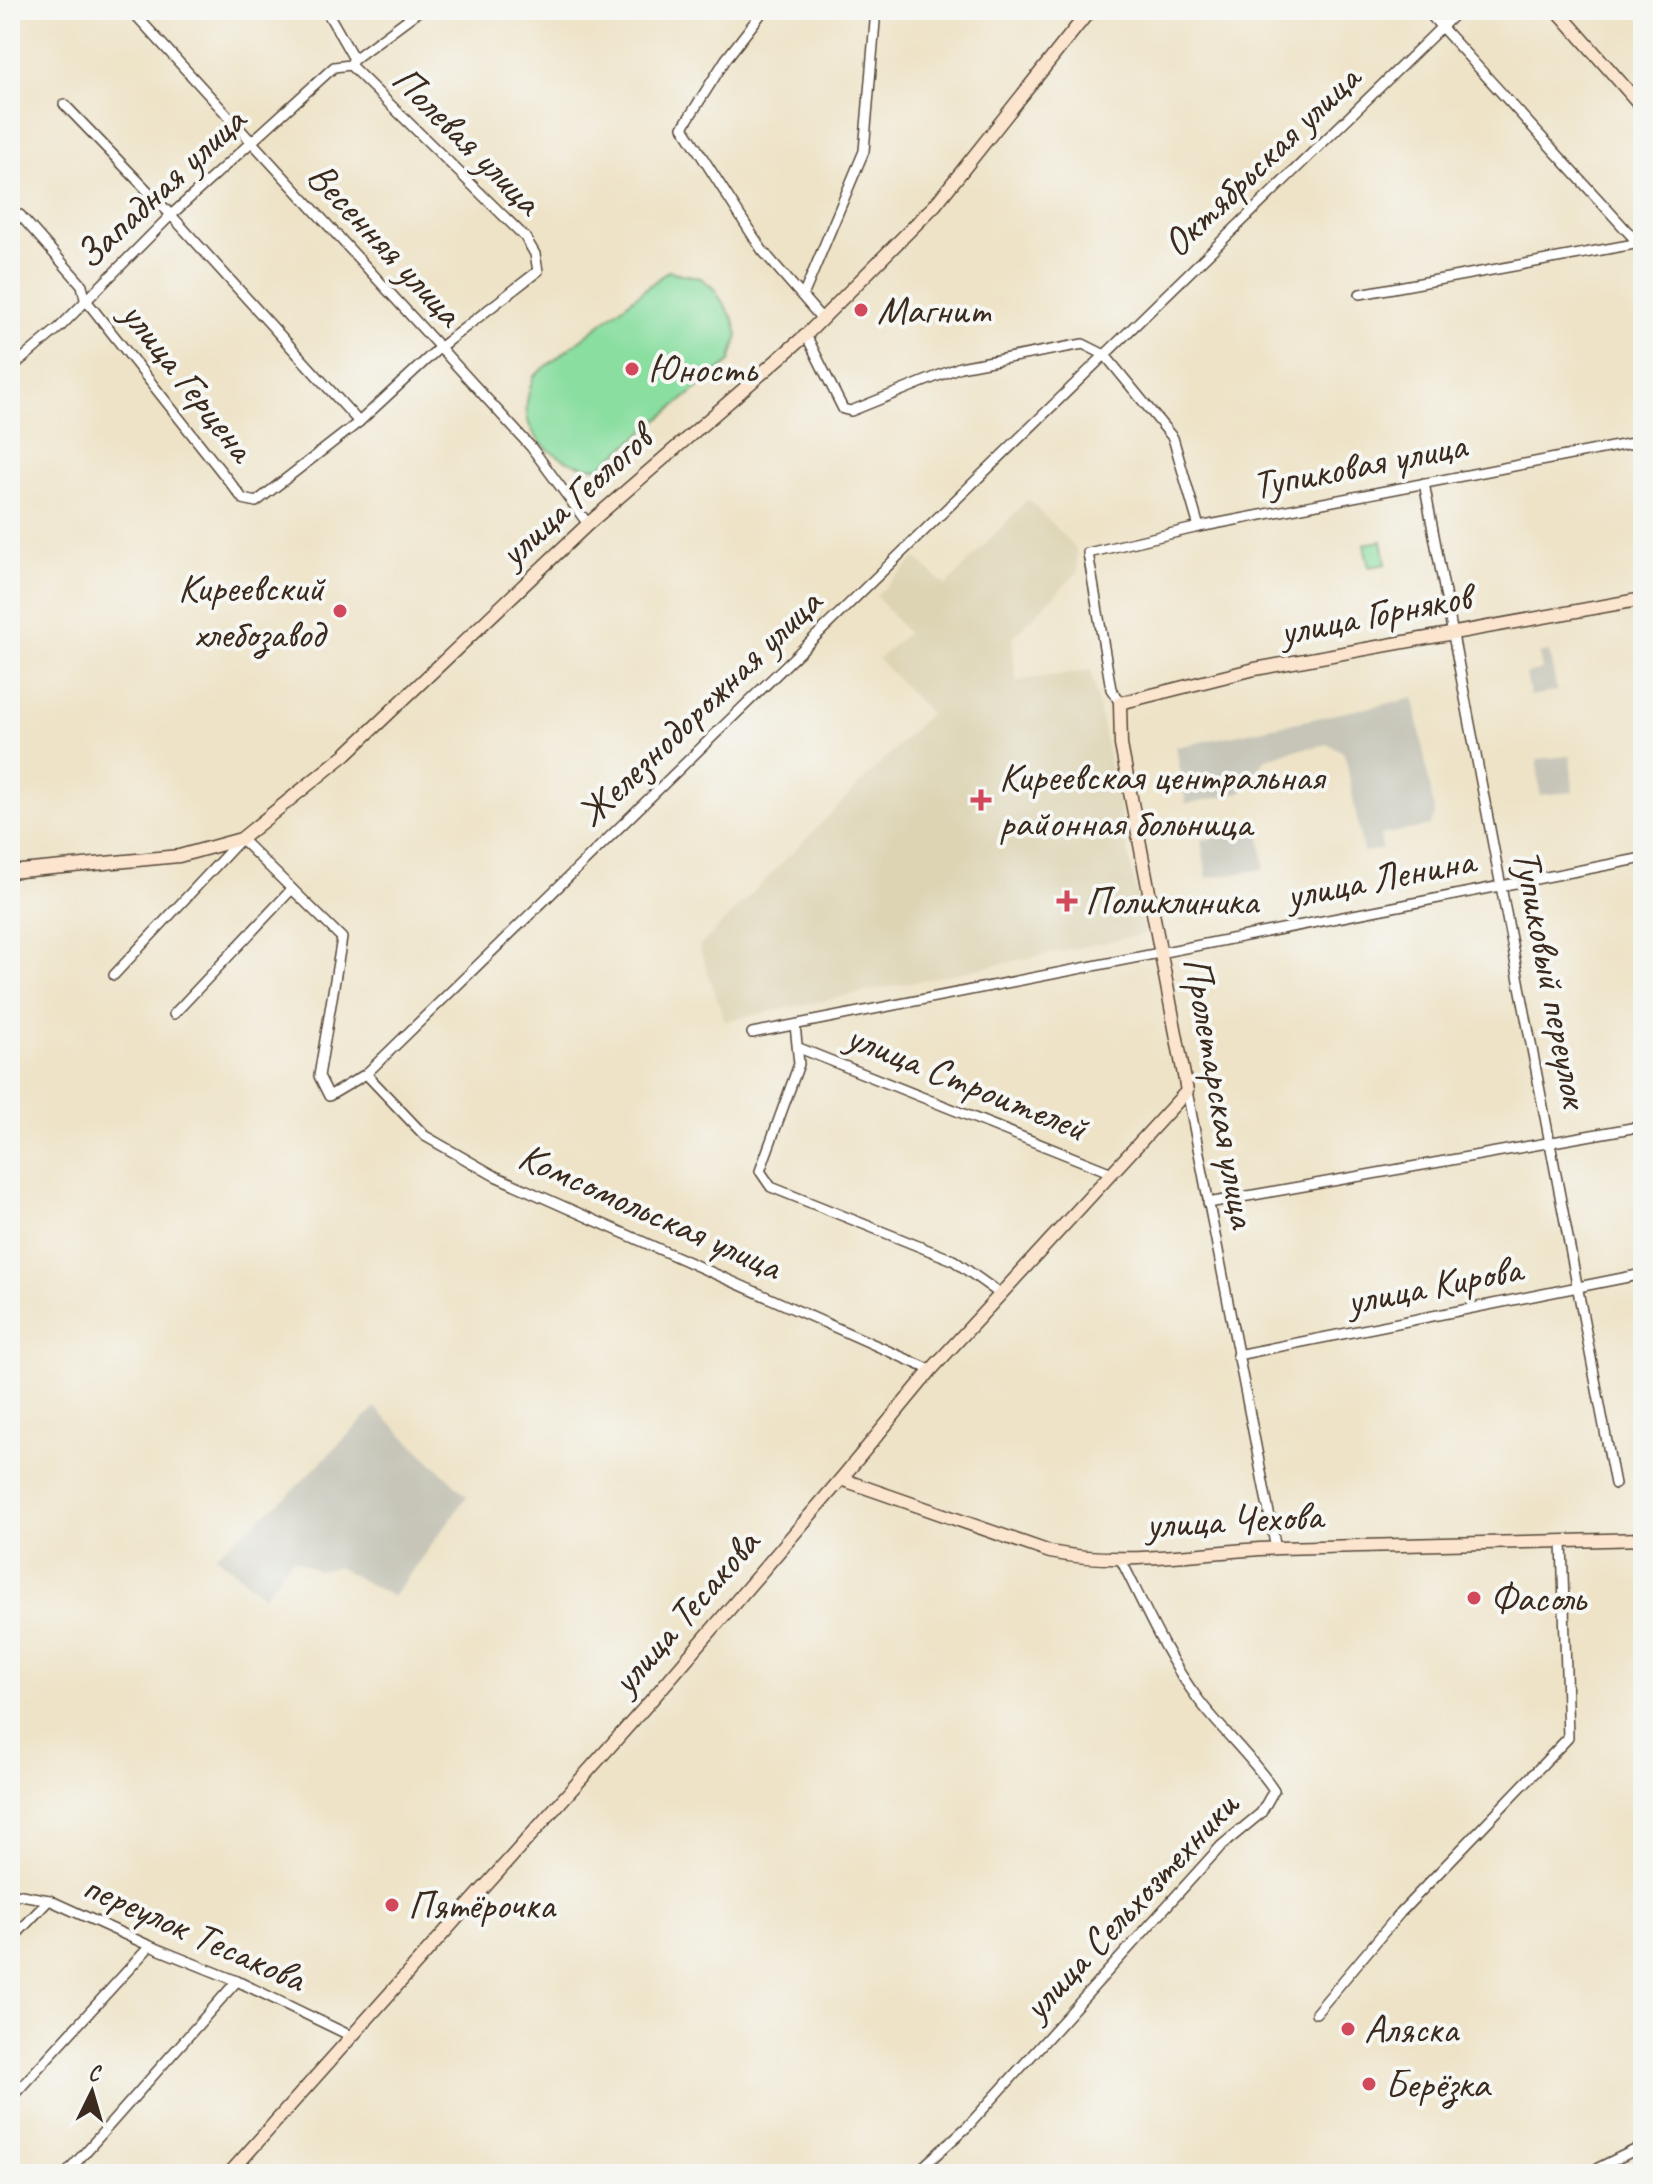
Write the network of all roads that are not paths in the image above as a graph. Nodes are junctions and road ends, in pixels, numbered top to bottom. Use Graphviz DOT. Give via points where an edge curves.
graph roads {
  1 [pos="131,10"];
  2 [pos="326,10"];
  3 [pos="420,10"];
  4 [pos="764,10"];
  5 [pos="876,10"];
  6 [pos="1090,10"];
  7 [pos="1426,10"];
  8 [pos="1459,10"];
  9 [pos="1557,10"];
  10 [pos="1441,28"];
  11 [pos="352,62"];
  12 [pos="64,104"];
  13 [pos="1643,108"];
  14 [pos="251,142"];
  15 [pos="20,215"];
  16 [pos="171,215"];
  17 [pos="1641,243"];
  18 [pos="1360,294"];
  19 [pos="803,296"];
  20 [pos="85,299"];
  21 [pos="822,319"];
  22 [pos="806,335"];
  23 [pos="440,347"];
  24 [pos="1105,355"];
  25 [pos="10,369"];
  26 [pos="359,422"];
  27 [pos="1643,441"];
  28 [pos="1424,483"];
  29 [pos="588,524"];
  30 [pos="1199,527"];
  31 [pos="1088,553"];
  32 [pos="1643,599"];
  33 [pos="1454,631"];
  34 [pos="1120,703"];
  35 [pos="241,839"];
  36 [pos="1643,858"];
  37 [pos="10,872"];
  38 [pos="1502,885"];
  39 [pos="292,889"];
  40 [pos="1162,950"];
  41 [pos="114,975"];
  42 [pos="174,1014"];
  43 [pos="795,1025"];
  44 [pos="752,1033"];
  45 [pos="799,1048"];
  46 [pos="366,1074"];
  47 [pos="1187,1091"];
  48 [pos="1643,1126"];
  49 [pos="1552,1143"];
  50 [pos="1112,1173"];
  51 [pos="1208,1203"];
  52 [pos="1643,1274"];
  53 [pos="1579,1287"];
  54 [pos="999,1293"];
  55 [pos="1237,1355"];
  56 [pos="931,1370"];
  57 [pos="841,1479"];
  58 [pos="1615,1484"];
  59 [pos="1643,1539"];
  60 [pos="1562,1541"];
  61 [pos="1276,1549"];
  62 [pos="1120,1558"];
  63 [pos="10,1893"];
  64 [pos="49,1900"];
  65 [pos="10,1941"];
  66 [pos="150,1946"];
  67 [pos="237,1981"];
  68 [pos="1316,2013"];
  69 [pos="351,2036"];
  70 [pos="10,2099"];
  71 [pos="1643,2146"];
  72 [pos="66,2174"];
  73 [pos="229,2174"];
  74 [pos="915,2174"];
  75 [pos="1586,2174"];
  1 -- 14 [label="street, Весенняя улица"];
  2 -- 11 [label="street, Полевая улица"];
  3 -- 11 [label="street, Западная улица"];
  4 -- 19 [label="street" via="683,127 762,250"];
  5 -- 19 [label="street" via="864,151"];
  6 -- 21 [label="main road, улица Геологов" via="935,205"];
  7 -- 10 [label="street"];
  8 -- 10 [label="street, Октябрьская улица"];
  9 -- 13 [label="main road"];
  10 -- 17 [label="street"];
  10 -- 24 [label="street, Октябрьская улица"];
  11 -- 14 [label="street, Западная улица" via="334,67"];
  11 -- 23 [label="street, Полевая улица" via="525,237 536,262 538,271"];
  12 -- 16 [label="street"];
  14 -- 16 [label="street, Западная улица"];
  14 -- 23 [label="street, Весенняя улица"];
  15 -- 20 [label="street, улица Герцена" via="82,285"];
  16 -- 20 [label="street, Западная улица"];
  16 -- 26 [label="street"];
  17 -- 18 [label="street"];
  19 -- 21 [label="street"];
  20 -- 25 [label="street, Западная улица"];
  20 -- 26 [label="street, улица Герцена" via="243,499 256,502"];
  21 -- 22 [label="main road, улица Геологов"];
  22 -- 24 [label="street" via="843,409 851,411 960,367 1083,344"];
  22 -- 29 [label="main road, улица Геологов"];
  23 -- 26 [label="street"];
  23 -- 29 [label="street, Весенняя улица" via="531,447"];
  24 -- 30 [label="street" via="1173,438"];
  24 -- 46 [label="street, Железнодорожная улица"];
  27 -- 28 [label="street, Тупиковая улица"];
  28 -- 30 [label="street, Тупиковая улица"];
  28 -- 33 [label="street, Тупиковый переулок"];
  29 -- 35 [label="main road, улица Геологов" via="346,754"];
  30 -- 31 [label="street, Тупиковая улица"];
  31 -- 34 [label="street, Пролетарская улица" via="1111,689"];
  32 -- 33 [label="main road, улица Горняков"];
  33 -- 34 [label="main road, улица Горняков" via="1255,669"];
  33 -- 38 [label="street, Тупиковый переулок"];
  34 -- 40 [label="main road, Пролетарская улица" via="1121,745"];
  35 -- 37 [label="main road, улица Геологов" via="179,856"];
  35 -- 39 [label="street"];
  35 -- 41 [label="street"];
  36 -- 38 [label="street, улица Ленина"];
  38 -- 40 [label="street, улица Ленина"];
  38 -- 49 [label="street, Тупиковый переулок"];
  39 -- 42 [label="street"];
  39 -- 46 [label="street, Железнодорожная улица" via="342,938 319,1076 329,1096"];
  40 -- 43 [label="street, улица Ленина"];
  40 -- 47 [label="main road, Пролетарская улица"];
  43 -- 44 [label="street, улица Ленина"];
  43 -- 45 [label="street, улица Строителей"];
  45 -- 50 [label="street, улица Строителей"];
  45 -- 54 [label="street, улица Строителей" via="799,1064 760,1171 771,1187 953,1260"];
  46 -- 56 [label="street, Комсомольская улица" via="425,1136 495,1176"];
  47 -- 50 [label="main road, улица Тесакова"];
  47 -- 51 [label="street, Пролетарская улица"];
  48 -- 49 [label="street"];
  49 -- 51 [label="street"];
  49 -- 53 [label="street, Тупиковый переулок"];
  50 -- 54 [label="main road, улица Тесакова"];
  51 -- 55 [label="street, Пролетарская улица"];
  52 -- 53 [label="street, улица Кирова"];
  53 -- 55 [label="street, улица Кирова"];
  53 -- 58 [label="street, Тупиковый переулок"];
  54 -- 56 [label="main road, улица Тесакова"];
  55 -- 61 [label="street, Пролетарская улица"];
  56 -- 57 [label="main road, улица Тесакова"];
  57 -- 62 [label="main road, улица Чехова" via="1050,1552"];
  57 -- 69 [label="main road, улица Тесакова"];
  59 -- 60 [label="main road, улица Чехова"];
  60 -- 61 [label="main road, улица Чехова"];
  60 -- 68 [label="street" via="1568,1738 1400,1913"];
  61 -- 62 [label="main road, улица Чехова"];
  62 -- 74 [label="street, улица Сельхозтехники" via="1196,1696 1274,1790 1261,1813 1221,1846 968,2126"];
  63 -- 64 [label="street, переулок Тесакова"];
  64 -- 65 [label="street"];
  64 -- 66 [label="street, переулок Тесакова"];
  66 -- 67 [label="street, переулок Тесакова"];
  66 -- 70 [label="street"];
  67 -- 69 [label="street, переулок Тесакова"];
  67 -- 72 [label="street"];
  69 -- 73 [label="main road, улица Тесакова"];
  71 -- 75 [label="street"];
}
